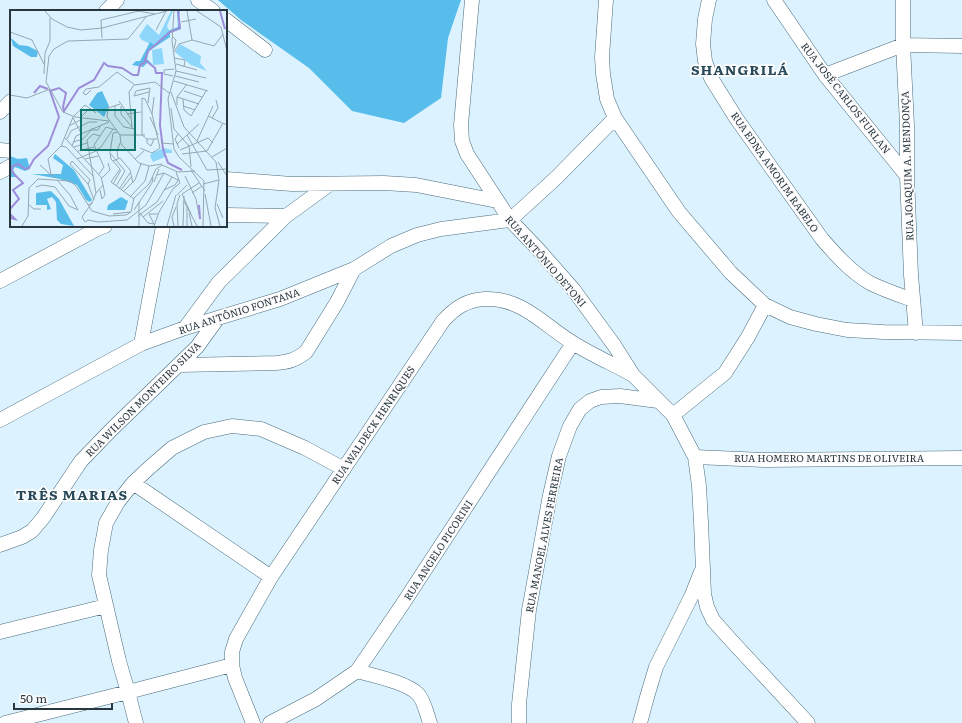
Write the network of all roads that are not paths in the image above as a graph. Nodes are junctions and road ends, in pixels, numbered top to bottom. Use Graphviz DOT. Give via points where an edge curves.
graph roads {
  1 [pos="118,0"];
  2 [pos="198,0"];
  3 [pos="472,0"];
  4 [pos="606,0"];
  5 [pos="709,0"];
  6 [pos="774,0"];
  7 [pos="903,0"];
  8 [pos="107,10"];
  9 [pos="212,10"];
  10 [pos="227,22"];
  11 [pos="902,45"];
  12 [pos="962,46"];
  13 [pos="265,50"];
  14 [pos="825,75"];
  15 [pos="10,102"];
  16 [pos="0,112"];
  17 [pos="615,118"];
  18 [pos="0,150"];
  19 [pos="10,151"];
  20 [pos="10,167"];
  21 [pos="0,172"];
  22 [pos="907,176"];
  23 [pos="227,179"];
  24 [pos="330,184"];
  25 [pos="497,201"];
  26 [pos="227,215"];
  27 [pos="286,216"];
  28 [pos="510,220"];
  29 [pos="103,227"];
  30 [pos="163,227"];
  31 [pos="354,269"];
  32 [pos="0,280"];
  33 [pos="913,300"];
  34 [pos="765,305"];
  35 [pos="218,318"];
  36 [pos="184,328"];
  37 [pos="916,333"];
  38 [pos="962,333"];
  39 [pos="573,343"];
  40 [pos="141,344"];
  41 [pos="179,364"];
  42 [pos="633,375"];
  43 [pos="658,400"];
  44 [pos="673,416"];
  45 [pos="0,420"];
  46 [pos="695,457"];
  47 [pos="962,458"];
  48 [pos="344,469"];
  49 [pos="133,483"];
  50 [pos="0,545"];
  51 [pos="703,568"];
  52 [pos="271,577"];
  53 [pos="106,606"];
  54 [pos="0,632"];
  55 [pos="232,665"];
  56 [pos="357,671"];
  57 [pos="128,692"];
  58 [pos="5,723"];
  59 [pos="136,723"];
  60 [pos="253,723"];
  61 [pos="270,723"];
  62 [pos="430,723"];
  63 [pos="518,723"];
  64 [pos="640,723"];
  65 [pos="808,723"];
  1 -- 8 [label="street"];
  2 -- 9 [label="street"];
  3 -- 25 [label="street, RUA ANTÔNIO DETONI" via="461,125 462,141 467,154"];
  4 -- 17 [label="street" via="603,74 607,98"];
  5 -- 33 [label="street, RUA EDNA AMORIM RABELO" via="703,44 705,61 711,78 736,118 834,254 869,282"];
  6 -- 14 [label="street, RUA JOSÉ CARLOS FURLAN"];
  7 -- 11 [label="street, RUA JOAQUIM A. MENDONÇA"];
  10 -- 13 [label="street"];
  11 -- 12 [label="street"];
  11 -- 14 [label="street"];
  11 -- 22 [label="street, RUA JOAQUIM A. MENDONÇA"];
  14 -- 22 [label="street, RUA JOSÉ CARLOS FURLAN"];
  15 -- 16 [label="street"];
  17 -- 28 [label="street"];
  17 -- 34 [label="street" via="679,212 731,272"];
  18 -- 19 [label="street"];
  20 -- 21 [label="street"];
  22 -- 33 [label="street, RUA JOAQUIM A. MENDONÇA"];
  23 -- 24 [label="street"];
  24 -- 25 [label="street" via="416,185"];
  24 -- 27 [label="street"];
  25 -- 28 [label="street, RUA ANTÔNIO DETONI"];
  26 -- 27 [label="street"];
  27 -- 36 [label="street" via="219,282"];
  28 -- 31 [label="street, RUA ANTÔNIO FONTANA" via="441,229 417,235 391,246"];
  28 -- 42 [label="street, RUA ANTÔNIO DETONI" via="573,289"];
  29 -- 32 [label="street"];
  30 -- 40 [label="street"];
  31 -- 35 [label="street, RUA ANTÔNIO FONTANA" via="280,299"];
  31 -- 41 [label="street" via="306,352 298,358 276,363"];
  33 -- 37 [label="street, RUA JOAQUIM A. MENDONÇA"];
  34 -- 37 [label="street" via="790,317 847,330"];
  34 -- 44 [label="street" via="725,373"];
  35 -- 36 [label="street, RUA ANTÔNIO FONTANA"];
  35 -- 41 [label="street, RUA WILSON MONTEIRO SILVA"];
  36 -- 40 [label="street, RUA ANTÔNIO FONTANA"];
  37 -- 38 [label="street"];
  39 -- 42 [label="street, RUA WALDECK HENRIQUES"];
  39 -- 48 [label="street, RUA WALDECK HENRIQUES" via="509,302 480,299 465,303 443,321"];
  39 -- 56 [label="street, RUA ANGELO PICORINI"];
  40 -- 45 [label="street, RUA ANTÔNIO FONTANA"];
  41 -- 50 [label="street, RUA WILSON MONTEIRO SILVA" via="81,461 32,531"];
  42 -- 43 [label="street"];
  43 -- 44 [label="street"];
  43 -- 63 [label="street, RUA MANOEL ALVES FERREIRA" via="601,397 580,409 570,426 559,456 550,495 529,610"];
  44 -- 46 [label="street"];
  46 -- 47 [label="street, RUA HOMERO MARTINS DE OLIVEIRA" via="766,460"];
  46 -- 51 [label="street"];
  48 -- 49 [label="street" via="261,429 232,426 204,432 172,448"];
  48 -- 52 [label="street, RUA WALDECK HENRIQUES"];
  49 -- 52 [label="street"];
  49 -- 53 [label="street" via="106,523 99,575"];
  51 -- 64 [label="street" via="656,666"];
  51 -- 65 [label="street" via="704,594 713,620"];
  52 -- 55 [label="street, RUA WALDECK HENRIQUES" via="236,638"];
  53 -- 54 [label="street"];
  53 -- 57 [label="street"];
  55 -- 57 [label="street"];
  55 -- 60 [label="street, RUA WALDECK HENRIQUES"];
  56 -- 61 [label="street, RUA ANGELO PICORINI" via="316,700"];
  56 -- 62 [label="street" via="410,688 419,695"];
  57 -- 58 [label="street"];
  57 -- 59 [label="street"];
}
